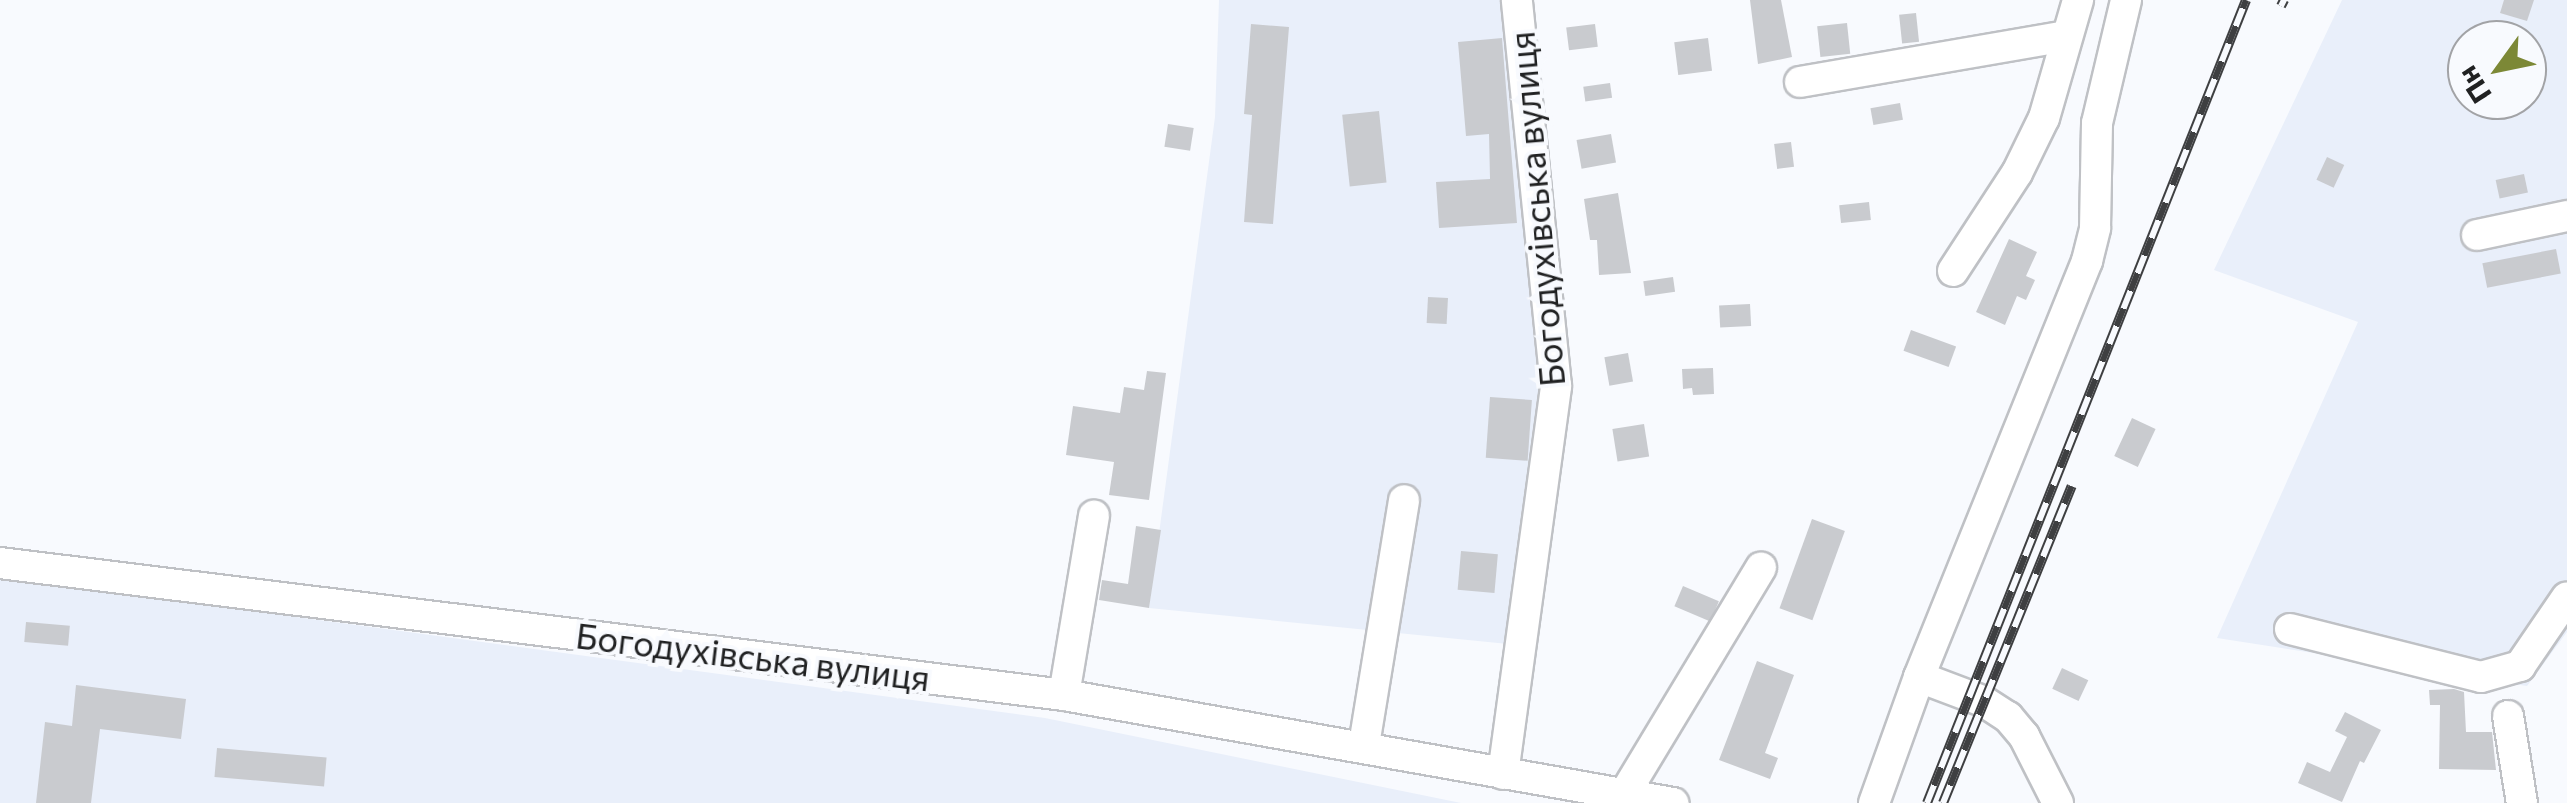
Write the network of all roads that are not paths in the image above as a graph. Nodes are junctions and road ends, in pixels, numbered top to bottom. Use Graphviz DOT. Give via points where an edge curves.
graph roads {
  1 [pos="1517,0"];
  2 [pos="2078,0"];
  3 [pos="2126,0"];
  4 [pos="2066,36"];
  5 [pos="1800,82"];
  6 [pos="2567,216"];
  7 [pos="2477,235"];
  8 [pos="1953,272"];
  9 [pos="1404,500"];
  10 [pos="1094,516"];
  11 [pos="0,563"];
  12 [pos="1762,568"];
  13 [pos="2567,597"];
  14 [pos="2290,629"];
  15 [pos="1919,677"];
  16 [pos="1064,694"];
  17 [pos="2508,716"];
  18 [pos="1364,745"];
  19 [pos="1503,774"];
  20 [pos="1621,797"];
  21 [pos="1673,803"];
  22 [pos="1874,803"];
  23 [pos="2058,803"];
  24 [pos="2522,803"];
  1 -- 19 [label="street, Богодухівська вулиця" via="1556,386"];
  2 -- 4 [label="street"];
  3 -- 15 [label="street" via="2097,123 2088,261"];
  4 -- 5 [label="street"];
  4 -- 8 [label="street" via="2044,118"];
  6 -- 7 [label="street"];
  9 -- 18 [label="street"];
  10 -- 16 [label="street"];
  11 -- 16 [label="street, Богодухівська вулиця"];
  12 -- 20 [label="street"];
  13 -- 14 [label="street" via="2520,666 2481,677"];
  15 -- 22 [label="street"];
  15 -- 23 [label="street" via="2008,716"];
  16 -- 18 [label="street, Богодухівська вулиця"];
  17 -- 24 [label="street"];
  18 -- 19 [label="street, Богодухівська вулиця"];
  19 -- 20 [label="street, Богодухівська вулиця"];
  20 -- 21 [label="street, Богодухівська вулиця"];
}
